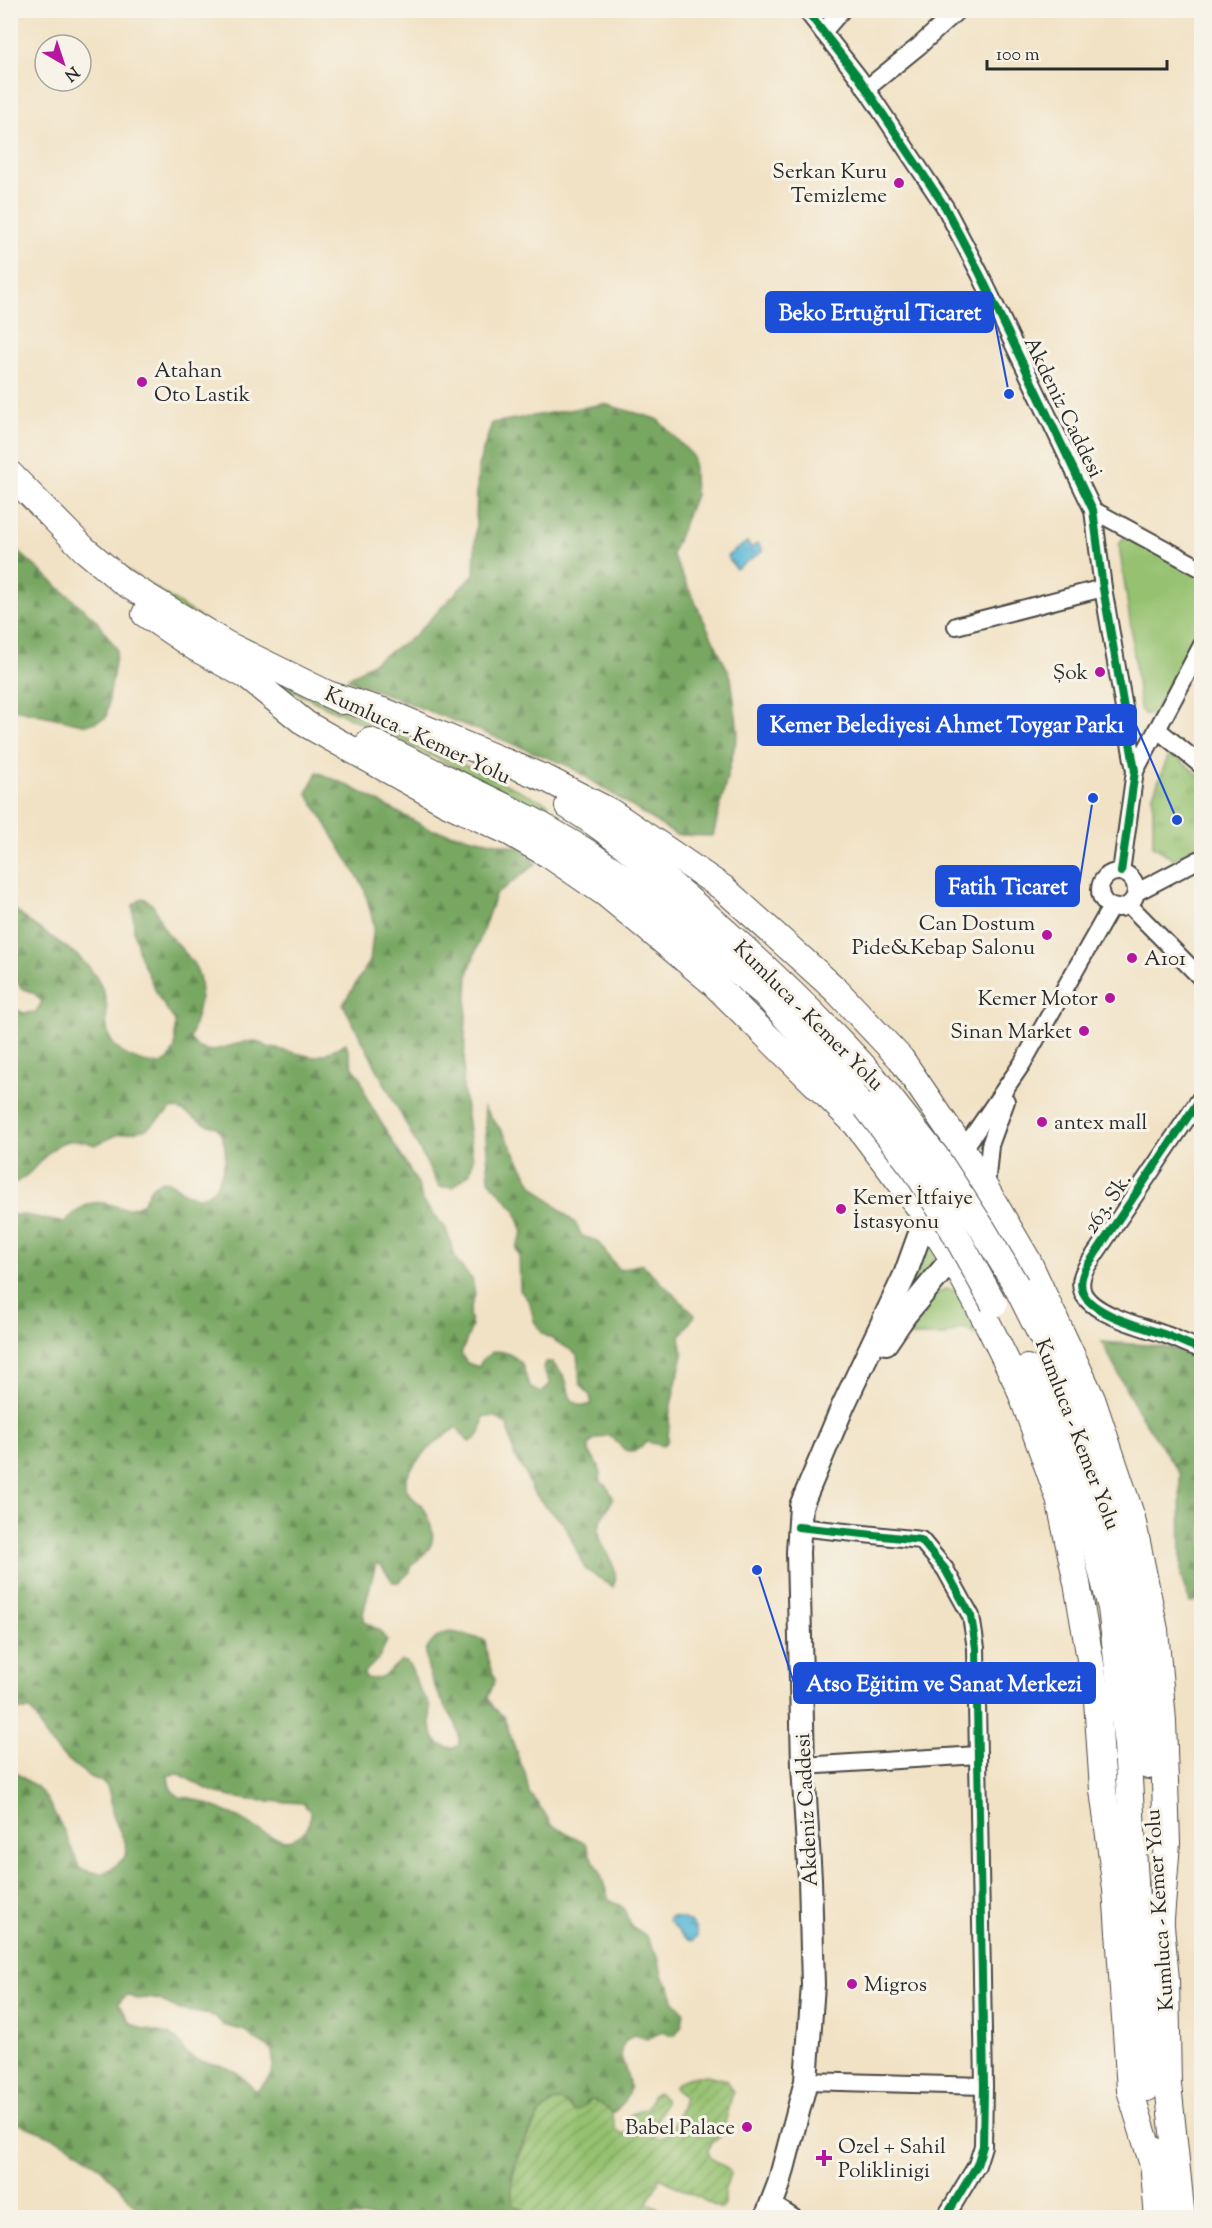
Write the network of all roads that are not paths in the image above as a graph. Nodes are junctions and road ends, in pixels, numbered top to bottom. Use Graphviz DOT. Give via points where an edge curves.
graph roads {
  1 [pos="806,10"];
  2 [pos="842,10"];
  3 [pos="958,10"];
  4 [pos="823,32"];
  5 [pos="866,89"];
  6 [pos="10,474"];
  7 [pos="10,500"];
  8 [pos="1093,510"];
  9 [pos="1202,569"];
  10 [pos="1103,588"];
  11 [pos="956,626"];
  12 [pos="1202,645"];
  13 [pos="249,678"];
  14 [pos="327,694"];
  15 [pos="1157,729"];
  16 [pos="1202,766"];
  17 [pos="1135,771"];
  18 [pos="1202,858"];
  19 [pos="1121,872"];
  20 [pos="1133,898"];
  21 [pos="1111,907"];
  22 [pos="1202,979"];
  23 [pos="1022,1064"];
  24 [pos="1202,1096"];
  25 [pos="963,1150"];
  26 [pos="986,1187"];
  27 [pos="925,1215"];
  28 [pos="953,1259"];
  29 [pos="1202,1349"];
  30 [pos="843,1406"];
  31 [pos="798,1527"];
  32 [pos="978,1755"];
  33 [pos="803,1766"];
  34 [pos="1161,1919"];
  35 [pos="806,2081"];
  36 [pos="984,2086"];
  37 [pos="1154,2165"];
  38 [pos="769,2211"];
  39 [pos="794,2217"];
  40 [pos="945,2217"];
  41 [pos="1158,2217"];
  42 [pos="1182,2217"];
  1 -- 4 [label="street, Akdeniz Caddesi"];
  2 -- 4 [label="street"];
  3 -- 5 [label="street"];
  4 -- 5 [label="street, Akdeniz Caddesi"];
  5 -- 8 [label="street, Akdeniz Caddesi" via="945,207"];
  6 -- 14 [label="highway, Kumluca - Kemer Yolu" via="123,582 226,644"];
  7 -- 13 [label="highway, Kumluca - Kemer Yolu" via="115,593 194,647"];
  8 -- 9 [label="street"];
  8 -- 10 [label="street, Akdeniz Caddesi"];
  10 -- 11 [label="street"];
  10 -- 17 [label="street, Akdeniz Caddesi"];
  12 -- 15 [label="street"];
  13 -- 27 [label="highway, Kumluca - Kemer Yolu" via="306,724 445,802 509,832 606,894 712,982 819,1086 856,1124"];
  13 -- 37 [label="highway, Kumluca - Kemer Yolu, bridge" via="532,820 630,882 765,994 866,1107 916,1171 952,1228 1056,1426 1080,1486 1111,1608 1128,1757"];
  14 -- 25 [label="highway" via="386,712 549,780 611,812 723,888 836,990 901,1059"];
  14 -- 34 [label="highway, Kumluca - Kemer Yolu, bridge" via="570,807 620,841 795,994 874,1078 936,1158 1016,1286 1055,1363 1125,1564 1136,1615"];
  15 -- 16 [label="street"];
  15 -- 17 [label="street"];
  17 -- 19 [label="street, Akdeniz Caddesi"];
  18 -- 20 [label="street"];
  19 -- 20 [label="street" via="1135,883"];
  19 -- 21 [label="street" via="1105,878 1101,885 1100,894"];
  20 -- 21 [label="street" via="1123,908"];
  20 -- 22 [label="street"];
  21 -- 23 [label="street, Akdeniz Caddesi"];
  23 -- 25 [label="street, Akdeniz Caddesi"];
  23 -- 26 [label="street, Akdeniz Caddesi" via="990,1145"];
  24 -- 29 [label="street, 263. Sk." via="1082,1275 1083,1293 1090,1302 1123,1320"];
  25 -- 26 [label="highway"];
  25 -- 27 [label="main road, Akdeniz Caddesi" via="939,1184"];
  26 -- 28 [label="main road, Akdeniz Caddesi" via="975,1231"];
  26 -- 34 [label="highway" via="1027,1259 1092,1399 1132,1518 1155,1630 1163,1721 1167,1843"];
  27 -- 28 [label="highway, Kumluca - Kemer Yolu"];
  27 -- 30 [label="main road, Akdeniz Caddesi" via="905,1275"];
  28 -- 30 [label="main road, Akdeniz Caddesi" via="905,1315"];
  28 -- 37 [label="highway, Kumluca - Kemer Yolu" via="1019,1388 1061,1509 1097,1700 1130,2090"];
  30 -- 31 [label="main road, Akdeniz Caddesi" via="801,1506"];
  31 -- 32 [label="street" via="921,1540 945,1569 971,1616 976,1648"];
  31 -- 33 [label="main road, Akdeniz Caddesi"];
  32 -- 33 [label="street"];
  32 -- 36 [label="street"];
  33 -- 35 [label="main road, Akdeniz Caddesi" via="813,1985"];
  34 -- 42 [label="highway, Kumluca - Kemer Yolu" via="1168,2084"];
  35 -- 36 [label="street"];
  35 -- 38 [label="main road, Akdeniz Caddesi"];
  36 -- 40 [label="street" via="983,2146"];
  37 -- 41 [label="highway, Kumluca - Kemer Yolu"];
  38 -- 39 [label="street"];
}
